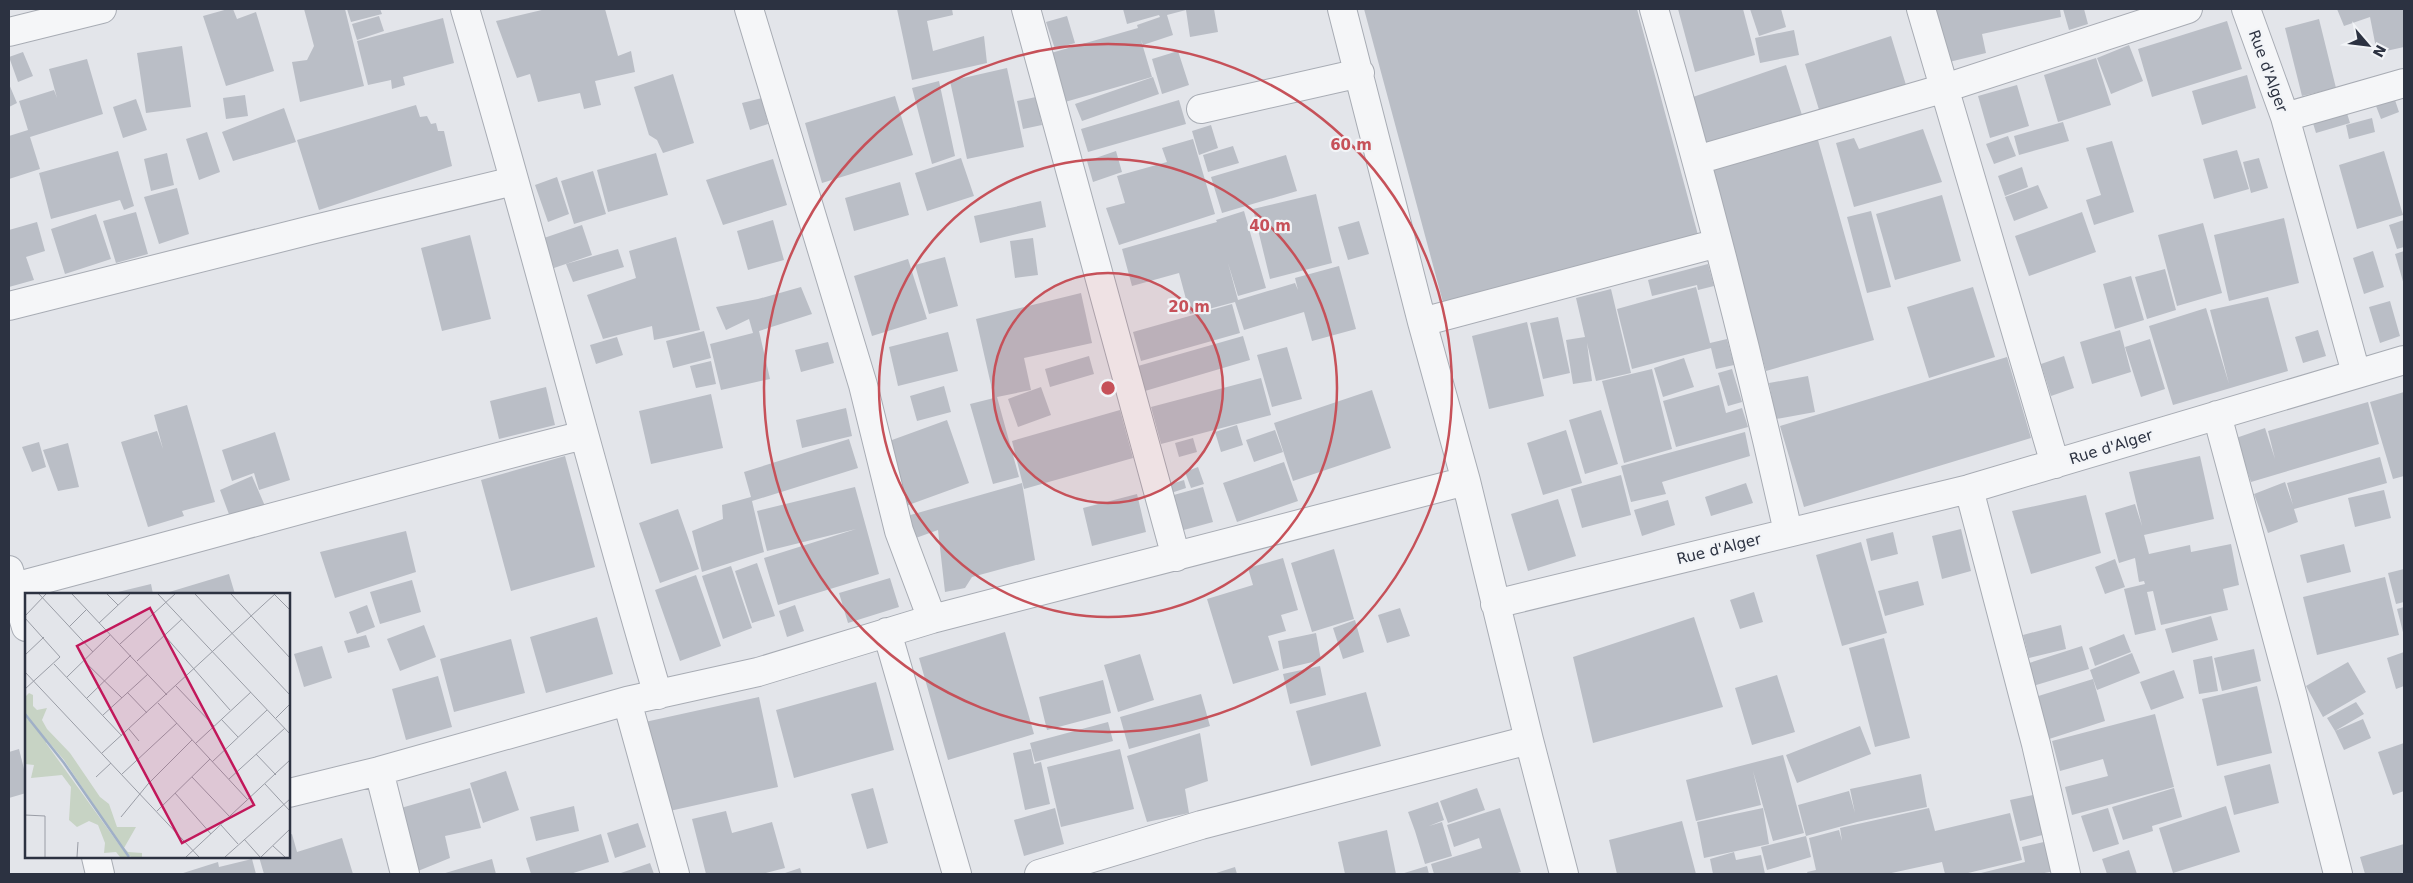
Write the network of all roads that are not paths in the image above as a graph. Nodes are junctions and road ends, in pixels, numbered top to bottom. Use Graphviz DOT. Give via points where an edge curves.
graph roads {
  1 [pos="102,9"];
  2 [pos="465,9"];
  3 [pos="749,9"];
  4 [pos="1026,9"];
  5 [pos="1342,9"];
  6 [pos="1654,9"];
  7 [pos="1921,9"];
  8 [pos="2188,9"];
  9 [pos="2246,9"];
  10 [pos="9,32"];
  11 [pos="1360,73"];
  12 [pos="2404,84"];
  13 [pos="1945,88"];
  14 [pos="1201,109"];
  15 [pos="2285,117"];
  16 [pos="1697,160"];
  17 [pos="514,181"];
  18 [pos="1718,243"];
  19 [pos="9,306"];
  20 [pos="1422,322"];
  21 [pos="2404,360"];
  22 [pos="2356,373"];
  23 [pos="2217,415"];
  24 [pos="584,435"];
  25 [pos="2055,464"];
  26 [pos="1466,481"];
  27 [pos="1968,489"];
  28 [pos="1788,532"];
  29 [pos="1176,557"];
  30 [pos="11,578"];
  31 [pos="1495,604"];
  32 [pos="932,619"];
  33 [pos="25,624"];
  34 [pos="887,632"];
  35 [pos="658,695"];
  36 [pos="627,701"];
  37 [pos="1529,740"];
  38 [pos="379,771"];
  39 [pos="290,793"];
  40 [pos="96,858"];
  41 [pos="100,874"];
  42 [pos="405,874"];
  43 [pos="675,874"];
  44 [pos="957,874"];
  45 [pos="1039,874"];
  46 [pos="1564,874"];
  47 [pos="2066,874"];
  48 [pos="2338,874"];
  1 -- 10 [label="street"];
  2 -- 17 [label="street"];
  3 -- 32 [label="street" via="863,385 900,531"];
  4 -- 29 [label="street"];
  5 -- 11 [label="street"];
  6 -- 16 [label="street"];
  7 -- 13 [label="street"];
  8 -- 13 [label="street"];
  9 -- 15 [label="street, Rue d'Alger"];
  11 -- 14 [label="street"];
  11 -- 20 [label="street"];
  12 -- 15 [label="street"];
  13 -- 16 [label="street"];
  13 -- 25 [label="street"];
  15 -- 22 [label="street, Rue d'Alger"];
  16 -- 18 [label="street"];
  17 -- 19 [label="street"];
  17 -- 24 [label="street"];
  18 -- 20 [label="street"];
  18 -- 28 [label="street"];
  20 -- 26 [label="street"];
  21 -- 22 [label="street"];
  22 -- 23 [label="street, Rue d'Alger"];
  23 -- 25 [label="street, Rue d'Alger"];
  23 -- 48 [label="street"];
  24 -- 30 [label="street" via="218,534"];
  24 -- 35 [label="street"];
  25 -- 27 [label="street, Rue d'Alger"];
  26 -- 29 [label="street"];
  26 -- 31 [label="street"];
  27 -- 28 [label="street, Rue d'Alger"];
  27 -- 47 [label="street" via="2036,744"];
  28 -- 31 [label="street, Rue d'Alger"];
  29 -- 32 [label="street"];
  30 -- 33 [label="street"];
  31 -- 37 [label="street"];
  32 -- 34 [label="street"];
  34 -- 35 [label="street" via="758,672"];
  34 -- 44 [label="street"];
  35 -- 36 [label="street"];
  36 -- 38 [label="street"];
  36 -- 43 [label="street"];
  37 -- 45 [label="street" via="1201,825"];
  37 -- 46 [label="street"];
  38 -- 39 [label="street"];
  38 -- 42 [label="street"];
  40 -- 41 [label="street"];
}
